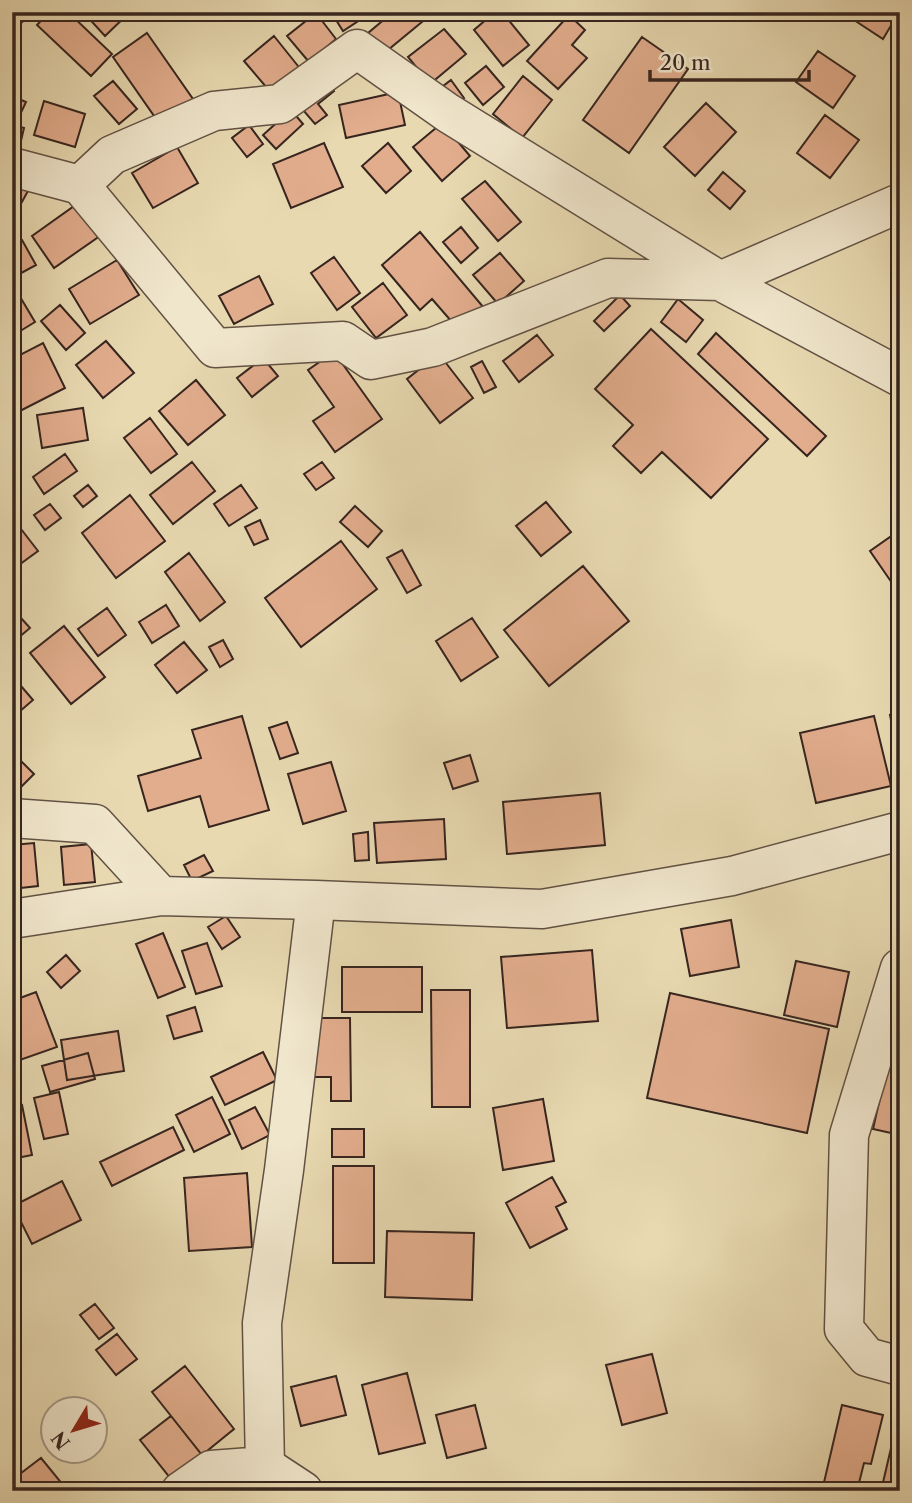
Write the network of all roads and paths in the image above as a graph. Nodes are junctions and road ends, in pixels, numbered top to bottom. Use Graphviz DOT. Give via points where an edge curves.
graph roads {
  1 [pos="12,167"];
  2 [pos="80,186"];
  3 [pos="900,203"];
  4 [pos="720,281"];
  5 [pos="900,377"];
  6 [pos="12,818"];
  7 [pos="900,831"];
  8 [pos="161,896"];
  9 [pos="316,900"];
  10 [pos="12,919"];
  11 [pos="900,968"];
  12 [pos="900,1366"];
  13 [pos="265,1466"];
  14 [pos="181,1491"];
  15 [pos="303,1491"];
  1 -- 2 [label="street"];
  2 -- 4 [label="street" via="215,348 343,341 371,360 433,347 608,278"];
  2 -- 4 [label="street" via="112,155 214,111 280,104 356,50 448,113"];
  3 -- 4 [label="street"];
  4 -- 5 [label="street"];
  6 -- 8 [label="street" via="95,824"];
  7 -- 9 [label="street" via="732,876 542,909"];
  8 -- 9 [label="street"];
  8 -- 10 [label="street"];
  9 -- 13 [label="street" via="262,1323"];
  11 -- 12 [label="street" via="849,1135 844,1329 867,1357"];
  13 -- 14 [label="street" via="211,1470"];
  13 -- 15 [label="street"];
}
